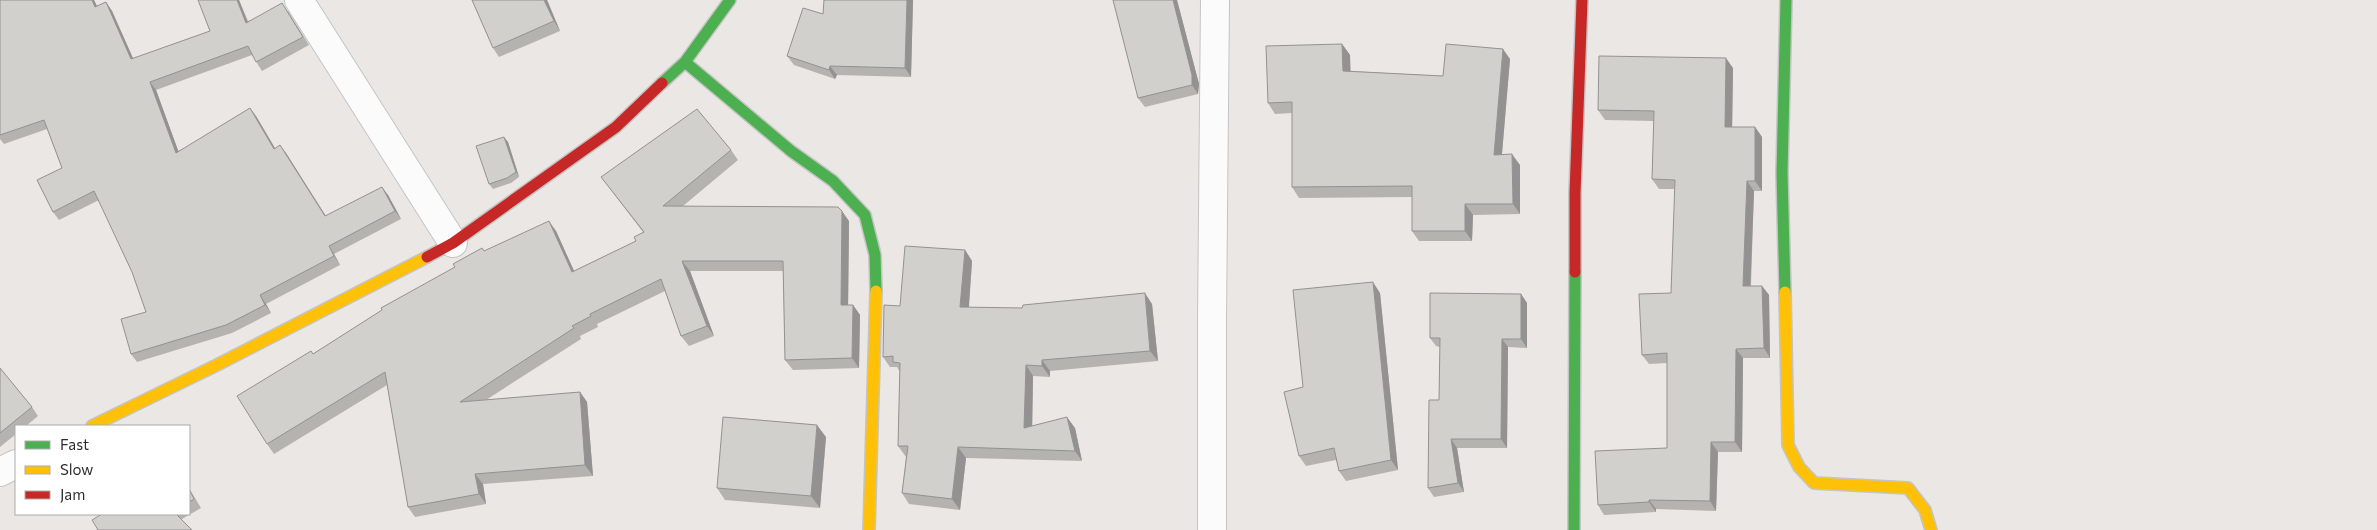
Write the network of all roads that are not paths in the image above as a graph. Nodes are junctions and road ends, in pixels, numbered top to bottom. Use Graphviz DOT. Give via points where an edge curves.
graph roads {
  1 [pos="299,0"];
  2 [pos="730,0"];
  3 [pos="1215,0"];
  4 [pos="1582,0"];
  5 [pos="1786,0"];
  6 [pos="685,62"];
  7 [pos="453,243"];
  8 [pos="94,425"];
  9 [pos="15,464"];
  10 [pos="0,472"];
  11 [pos="869,530"];
  12 [pos="1212,530"];
  13 [pos="1574,530"];
  14 [pos="1931,530"];
  1 -- 7 [label="street"];
  2 -- 6 [label="street"];
  3 -- 12 [label="street"];
  4 -- 13 [label="street" via="1575,193"];
  5 -- 14 [label="street" via="1782,172 1788,446 1799,467 1814,482 1908,488 1925,510"];
  6 -- 7 [label="street" via="616,127"];
  6 -- 11 [label="street" via="791,151 834,181 865,215 875,255 876,310"];
  7 -- 8 [label="street"];
  9 -- 10 [label="street"];
}
